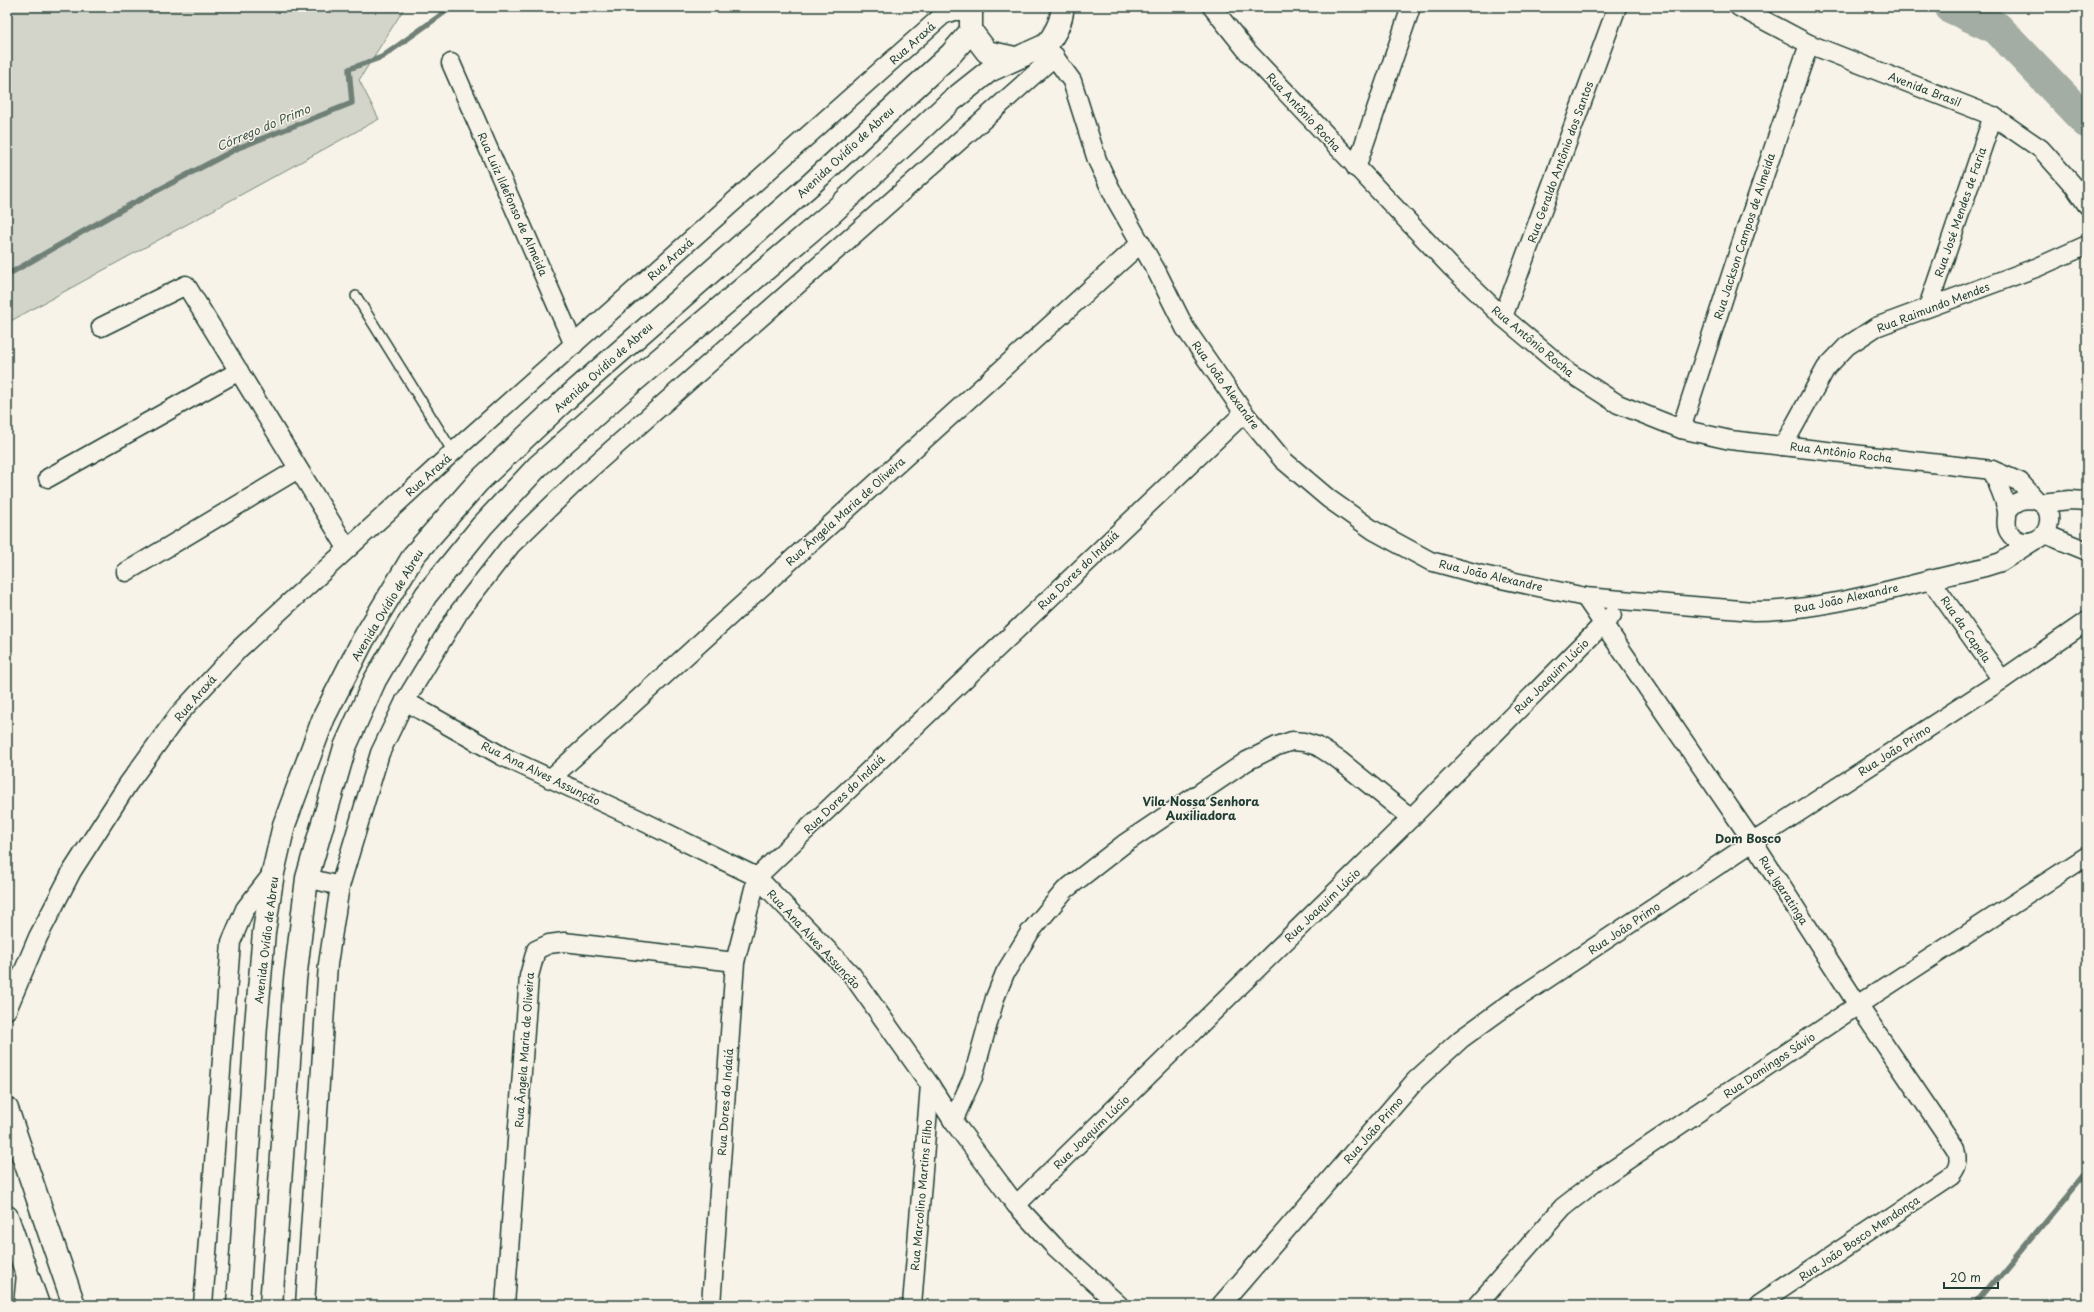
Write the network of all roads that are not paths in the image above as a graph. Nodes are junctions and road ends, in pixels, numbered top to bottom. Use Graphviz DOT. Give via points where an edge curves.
graph roads {
  1 [pos="1062,7"];
  2 [pos="1212,7"];
  3 [pos="1411,7"];
  4 [pos="1617,7"];
  5 [pos="1739,7"];
  6 [pos="972,16"];
  7 [pos="1809,44"];
  8 [pos="1050,51"];
  9 [pos="1015,58"];
  10 [pos="451,63"];
  11 [pos="1993,116"];
  12 [pos="1356,168"];
  13 [pos="2087,205"];
  14 [pos="1141,243"];
  15 [pos="2087,245"];
  16 [pos="356,296"];
  17 [pos="1928,307"];
  18 [pos="1504,317"];
  19 [pos="101,327"];
  20 [pos="574,345"];
  21 [pos="239,371"];
  22 [pos="1244,413"];
  23 [pos="1681,429"];
  24 [pos="1783,446"];
  25 [pos="453,452"];
  26 [pos="298,469"];
  27 [pos="1992,470"];
  28 [pos="48,478"];
  29 [pos="2087,501"];
  30 [pos="2039,502"];
  31 [pos="2007,512"];
  32 [pos="2038,538"];
  33 [pos="347,548"];
  34 [pos="2087,551"];
  35 [pos="126,572"];
  36 [pos="1930,579"];
  37 [pos="1585,597"];
  38 [pos="1625,602"];
  39 [pos="2087,621"];
  40 [pos="1604,623"];
  41 [pos="2002,680"];
  42 [pos="405,701"];
  43 [pos="550,779"];
  44 [pos="1411,818"];
  45 [pos="1752,842"];
  46 [pos="2087,856"];
  47 [pos="273,873"];
  48 [pos="757,877"];
  49 [pos="308,878"];
  50 [pos="340,886"];
  51 [pos="735,962"];
  52 [pos="1858,1005"];
  53 [pos="7,1010"];
  54 [pos="930,1085"];
  55 [pos="253,1092"];
  56 [pos="287,1097"];
  57 [pos="7,1109"];
  58 [pos="953,1121"];
  59 [pos="1957,1168"];
  60 [pos="1016,1205"];
  61 [pos="7,1217"];
  62 [pos="27,1272"];
  63 [pos="23,1305"];
  64 [pos="38,1305"];
  65 [pos="74,1305"];
  66 [pos="203,1305"];
  67 [pos="238,1305"];
  68 [pos="271,1305"];
  69 [pos="305,1305"];
  70 [pos="505,1305"];
  71 [pos="711,1305"];
  72 [pos="912,1305"];
  73 [pos="1119,1305"];
  74 [pos="1221,1305"];
  75 [pos="1477,1305"];
  76 [pos="1758,1305"];
  1 -- 8 [label="main road" via="1063,12 1052,38"];
  2 -- 12 [label="street, Rua Antônio Rocha" via="1247,51"];
  3 -- 12 [label="street"];
  4 -- 18 [label="street, Rua Geraldo Antônio dos Santos"];
  5 -- 7 [label="street, Avenida Brasil"];
  6 -- 9 [label="main road" via="987,52"];
  6 -- 20 [label="street, Rua Araxá" via="954,11 943,15"];
  6 -- 47 [label="main road, Avenida Ovídio de Abreu" via="951,54 810,185 566,399 478,482 414,555 363,640 324,717 284,825"];
  7 -- 11 [label="street, Avenida Brasil"];
  7 -- 23 [label="street, Rua Jackson Campos de Almeida"];
  8 -- 9 [label="main road"];
  8 -- 14 [label="street, Rua João Alexandre" via="1072,81 1097,160"];
  8 -- 42 [label="street" via="581,477 512,545 459,612"];
  9 -- 49 [label="main road" via="989,71 950,102 833,212 538,466 482,526 426,595 375,680 345,747"];
  10 -- 20 [label="street, Rua Luiz Ildefonso de Almeida"];
  11 -- 13 [label="street, Avenida Brasil" via="2041,149 2074,186"];
  11 -- 17 [label="street, Rua José Mendes de Faria"];
  12 -- 18 [label="street, Rua Antônio Rocha" via="1451,268"];
  14 -- 22 [label="street, Rua João Alexandre" via="1185,328"];
  14 -- 43 [label="street, Rua Ângela Maria de Oliveira"];
  15 -- 17 [label="street, Rua Raimundo Mendes" via="2038,267"];
  16 -- 25 [label="lane"];
  17 -- 24 [label="street, Rua Raimundo Mendes" via="1876,327 1847,346 1826,368"];
  18 -- 23 [label="street, Rua Antônio Rocha" via="1567,371 1618,404"];
  19 -- 21 [label="street" via="186,285"];
  20 -- 25 [label="street, Rua Araxá"];
  21 -- 26 [label="street"];
  21 -- 28 [label="street"];
  22 -- 37 [label="street, Rua João Alexandre" via="1283,460 1330,499 1373,530 1430,561"];
  22 -- 48 [label="street, Rua Dores do Indaiá"];
  23 -- 24 [label="street, Rua Antônio Rocha" via="1730,440"];
  24 -- 27 [label="street, Rua Antônio Rocha"];
  25 -- 33 [label="street, Rua Araxá"];
  26 -- 33 [label="street"];
  26 -- 35 [label="street"];
  27 -- 30 [label="street, Rua Antônio Rocha" via="2020,482"];
  27 -- 31 [label="street"];
  29 -- 30 [label="street"];
  30 -- 31 [label="street" via="2022,499 2013,504"];
  30 -- 32 [label="street" via="2047,510 2049,526"];
  31 -- 32 [label="street" via="2005,519 2008,531 2018,540"];
  32 -- 34 [label="street"];
  32 -- 36 [label="street, Rua João Alexandre" via="2001,562"];
  33 -- 53 [label="street, Rua Araxá" via="239,649 179,714 72,871 38,937"];
  36 -- 38 [label="street, Rua João Alexandre" via="1837,602 1779,611"];
  36 -- 41 [label="street, Rua da Capela"];
  37 -- 38 [label="street, Rua João Alexandre"];
  37 -- 40 [label="street, Rua Igaratinga"];
  38 -- 40 [label="street, Rua Joaquim Lúcio"];
  39 -- 41 [label="street, Rua João Primo"];
  40 -- 44 [label="street, Rua Joaquim Lúcio"];
  40 -- 45 [label="street, Rua Igaratinga"];
  41 -- 45 [label="street, Rua João Primo"];
  42 -- 43 [label="street, Rua Ana Alves Assunção" via="502,756"];
  42 -- 50 [label="street" via="380,753"];
  43 -- 48 [label="street, Rua Ana Alves Assunção"];
  44 -- 58 [label="street" via="1317,746 1292,741 1247,761 1124,844 1071,886 1030,932 1005,973 995,998 973,1077"];
  44 -- 60 [label="street, Rua Joaquim Lúcio"];
  45 -- 52 [label="street, Rua Igaratinga"];
  45 -- 74 [label="street, Rua João Primo" via="1461,1039 1416,1080"];
  46 -- 52 [label="street, Rua Domingos Sávio"];
  47 -- 55 [label="main road, Avenida Ovídio de Abreu" via="264,932"];
  47 -- 66 [label="street" via="245,909 230,942"];
  48 -- 51 [label="street, Rua Dores do Indaiá"];
  48 -- 54 [label="street, Rua Ana Alves Assunção" via="852,976"];
  49 -- 50 [label="street"];
  49 -- 56 [label="main road" via="295,980"];
  50 -- 69 [label="street" via="328,964"];
  51 -- 70 [label="street, Rua Ângela Maria de Oliveira" via="564,942 549,944 536,950 529,976"];
  51 -- 71 [label="street, Rua Dores do Indaiá"];
  52 -- 59 [label="street, Rua Igaratinga" via="1956,1149"];
  52 -- 75 [label="street, Rua Domingos Sávio" via="1602,1177 1563,1207"];
  54 -- 58 [label="street, Rua Ana Alves Assunção"];
  54 -- 72 [label="street, Rua Marcolino Martins Filho"];
  55 -- 56 [label="main road"];
  55 -- 67 [label="main road, Avenida Ovídio de Abreu"];
  56 -- 68 [label="main road"];
  57 -- 65 [label="main road"];
  58 -- 60 [label="street, Rua Ana Alves Assunção"];
  59 -- 76 [label="street, Rua João Bosco Mendonça" via="1951,1176"];
  60 -- 73 [label="street, Rua Ana Alves Assunção" via="1054,1246"];
  61 -- 62 [label="main road"];
  62 -- 63 [label="street"];
  62 -- 64 [label="main road"];
}
